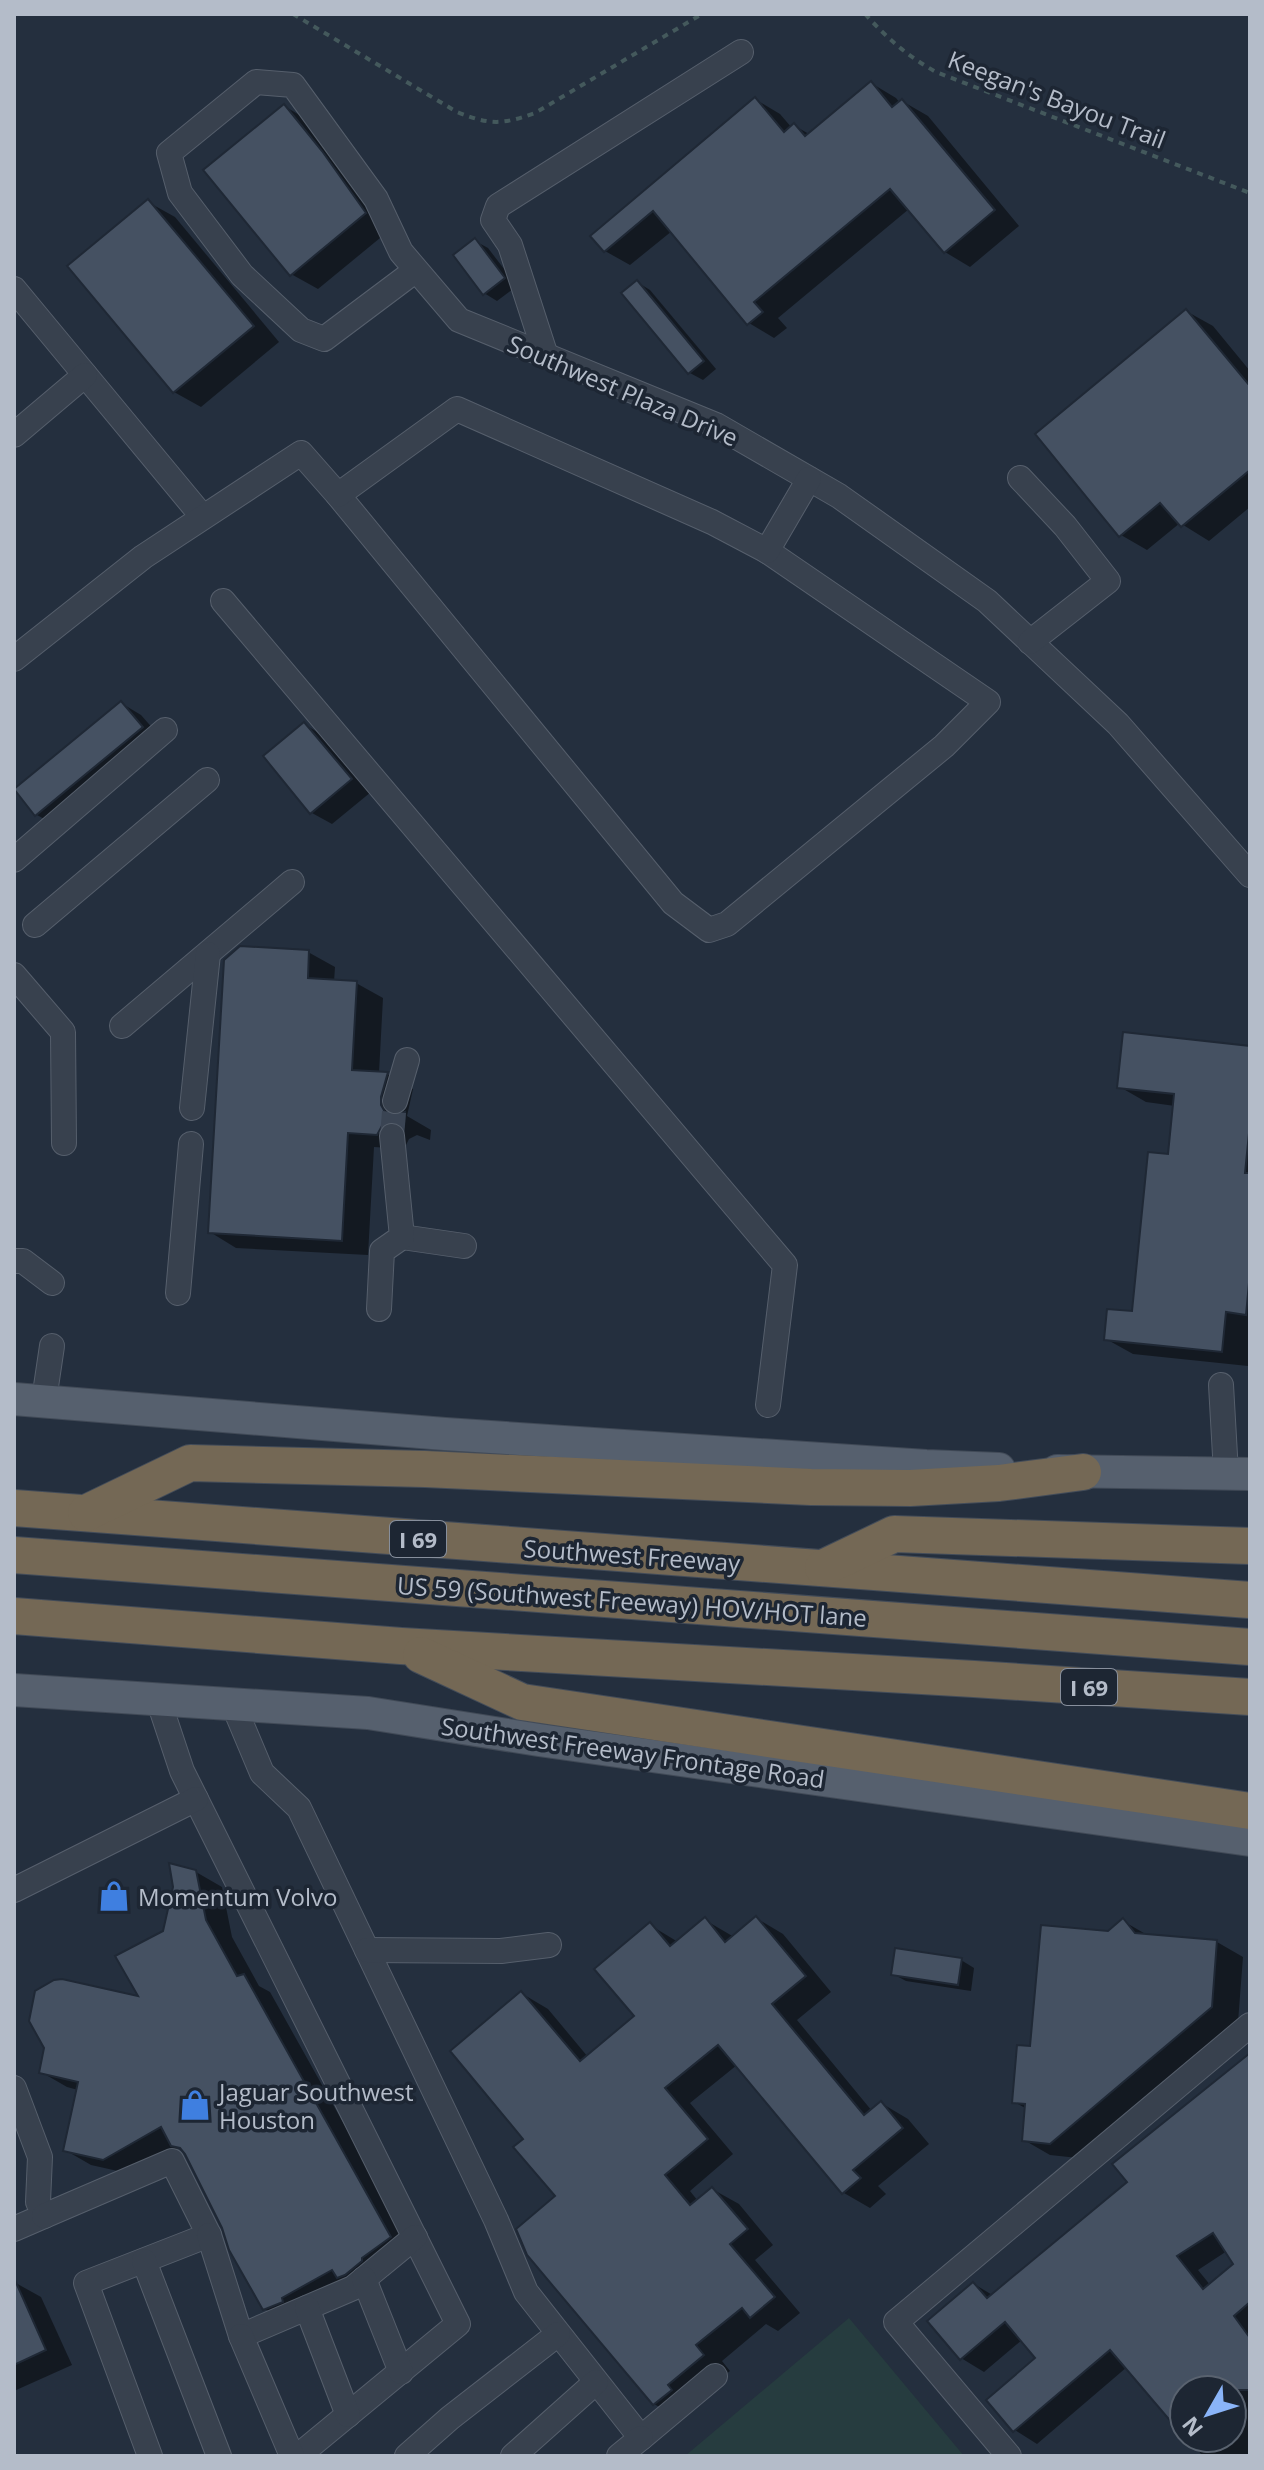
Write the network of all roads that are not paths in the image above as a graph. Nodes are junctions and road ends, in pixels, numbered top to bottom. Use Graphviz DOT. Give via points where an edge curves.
graph roads {
  1 [pos="741,52"];
  2 [pos="416,270"];
  3 [pos="14,289"];
  4 [pos="546,356"];
  5 [pos="85,375"];
  6 [pos="14,435"];
  7 [pos="1020,478"];
  8 [pos="809,479"];
  9 [pos="338,495"];
  10 [pos="202,516"];
  11 [pos="767,551"];
  12 [pos="223,601"];
  13 [pos="1030,642"];
  14 [pos="14,659"];
  15 [pos="165,730"];
  16 [pos="207,780"];
  17 [pos="14,860"];
  18 [pos="1250,875"];
  19 [pos="292,882"];
  20 [pos="35,925"];
  21 [pos="208,954"];
  22 [pos="17,985"];
  23 [pos="122,1026"];
  24 [pos="407,1060"];
  25 [pos="395,1101"];
  26 [pos="192,1108"];
  27 [pos="392,1136"];
  28 [pos="64,1143"];
  29 [pos="191,1144"];
  30 [pos="402,1237"];
  31 [pos="464,1246"];
  32 [pos="14,1261"];
  33 [pos="52,1283"];
  34 [pos="178,1293"];
  35 [pos="379,1309"];
  36 [pos="52,1346"];
  37 [pos="1221,1385"];
  38 [pos="29,1400"];
  39 [pos="768,1405"];
  40 [pos="1083,1472"];
  41 [pos="1238,1474"];
  42 [pos="14,1508"];
  43 [pos="85,1514"];
  44 [pos="1250,1546"];
  45 [pos="14,1555"];
  46 [pos="821,1569"];
  47 [pos="1250,1600"];
  48 [pos="14,1616"];
  49 [pos="401,1646"];
  50 [pos="1250,1647"];
  51 [pos="14,1690"];
  52 [pos="1205,1695"];
  53 [pos="1250,1697"];
  54 [pos="158,1699"];
  55 [pos="233,1704"];
  56 [pos="1250,1714"];
  57 [pos="196,1799"];
  58 [pos="1250,1811"];
  59 [pos="1250,1840"];
  60 [pos="14,1890"];
  61 [pos="549,1945"];
  62 [pos="367,1950"];
  63 [pos="1250,2025"];
  64 [pos="16,2099"];
  65 [pos="44,2216"];
  66 [pos="14,2229"];
  67 [pos="209,2235"];
  68 [pos="415,2237"];
  69 [pos="144,2261"];
  70 [pos="364,2279"];
  71 [pos="307,2308"];
  72 [pos="558,2334"];
  73 [pos="241,2336"];
  74 [pos="401,2372"];
  75 [pos="715,2376"];
  76 [pos="596,2382"];
  77 [pos="348,2415"];
  78 [pos="641,2438"];
  79 [pos="150,2456"];
  80 [pos="219,2456"];
  81 [pos="292,2456"];
  82 [pos="298,2456"];
  83 [pos="407,2456"];
  84 [pos="513,2456"];
  85 [pos="619,2456"];
  86 [pos="1009,2456"];
  1 -- 4 [label="street" via="498,206 493,220 510,245"];
  2 -- 2 [label="street" via="401,252 376,199 293,85 256,82 169,153 180,193 242,275 301,330 324,339"];
  2 -- 4 [label="street, Southwest Plaza Drive" via="459,320"];
  3 -- 5 [label="street"];
  4 -- 8 [label="street, Southwest Plaza Drive" via="716,425"];
  5 -- 6 [label="street"];
  5 -- 10 [label="street"];
  7 -- 13 [label="street" via="1108,581"];
  8 -- 11 [label="street"];
  8 -- 13 [label="street, Southwest Plaza Drive" via="987,601"];
  9 -- 10 [label="street" via="301,453"];
  9 -- 11 [label="street" via="457,409"];
  9 -- 11 [label="street" via="673,903 709,930 727,924 944,746 988,702"];
  10 -- 14 [label="street"];
  12 -- 39 [label="street" via="785,1265"];
  13 -- 18 [label="street, Southwest Plaza Drive" via="1118,724"];
  15 -- 17 [label="street"];
  16 -- 20 [label="street"];
  19 -- 21 [label="street"];
  21 -- 23 [label="street"];
  21 -- 26 [label="street"];
  22 -- 28 [label="street" via="63,1032"];
  24 -- 25 [label="street"];
  27 -- 30 [label="street"];
  29 -- 34 [label="street"];
  30 -- 31 [label="street"];
  30 -- 35 [label="street" via="382,1251"];
  32 -- 33 [label="street" via="23,1261"];
  36 -- 38 [label="street"];
  37 -- 41 [label="street"];
  38 -- 40 [label="main road" via="459,1435"];
  40 -- 41 [label="main road"];
  40 -- 43 [label="highway" via="999,1483 825,1488 190,1463"];
  42 -- 43 [label="highway, Southwest Freeway / I 69"];
  43 -- 46 [label="highway, Southwest Freeway / I 69"];
  44 -- 46 [label="highway" via="894,1534"];
  45 -- 50 [label="highway, US 59 (Southwest Freeway) HOV/HOT lane"];
  46 -- 47 [label="highway, Southwest Freeway / I 69"];
  48 -- 49 [label="highway, I 69"];
  49 -- 52 [label="highway, I 69"];
  49 -- 58 [label="highway" via="522,1702"];
  51 -- 54 [label="main road, Southwest Freeway Frontage Road"];
  52 -- 53 [label="highway, I 69"];
  52 -- 56 [label="highway"];
  54 -- 55 [label="main road, Southwest Freeway Frontage Road"];
  54 -- 57 [label="street"];
  55 -- 59 [label="main road, Southwest Freeway Frontage Road" via="368,1713"];
  55 -- 62 [label="street" via="262,1773 299,1808"];
  57 -- 60 [label="street"];
  57 -- 68 [label="street"];
  61 -- 62 [label="street" via="501,1951"];
  62 -- 72 [label="street" via="526,2292"];
  63 -- 86 [label="street" via="896,2322"];
  64 -- 65 [label="street" via="40,2157 38,2202"];
  65 -- 66 [label="street"];
  65 -- 67 [label="street" via="172,2161"];
  67 -- 69 [label="street"];
  67 -- 73 [label="street"];
  68 -- 70 [label="street"];
  68 -- 74 [label="street" via="458,2324"];
  69 -- 79 [label="street" via="86,2283"];
  69 -- 80 [label="street"];
  70 -- 71 [label="street"];
  70 -- 74 [label="street"];
  71 -- 73 [label="street"];
  71 -- 77 [label="street"];
  72 -- 76 [label="street"];
  72 -- 83 [label="street"];
  73 -- 81 [label="street"];
  74 -- 77 [label="street"];
  75 -- 78 [label="street"];
  76 -- 78 [label="street"];
  76 -- 84 [label="street"];
  77 -- 82 [label="street"];
  78 -- 85 [label="street"];
}
